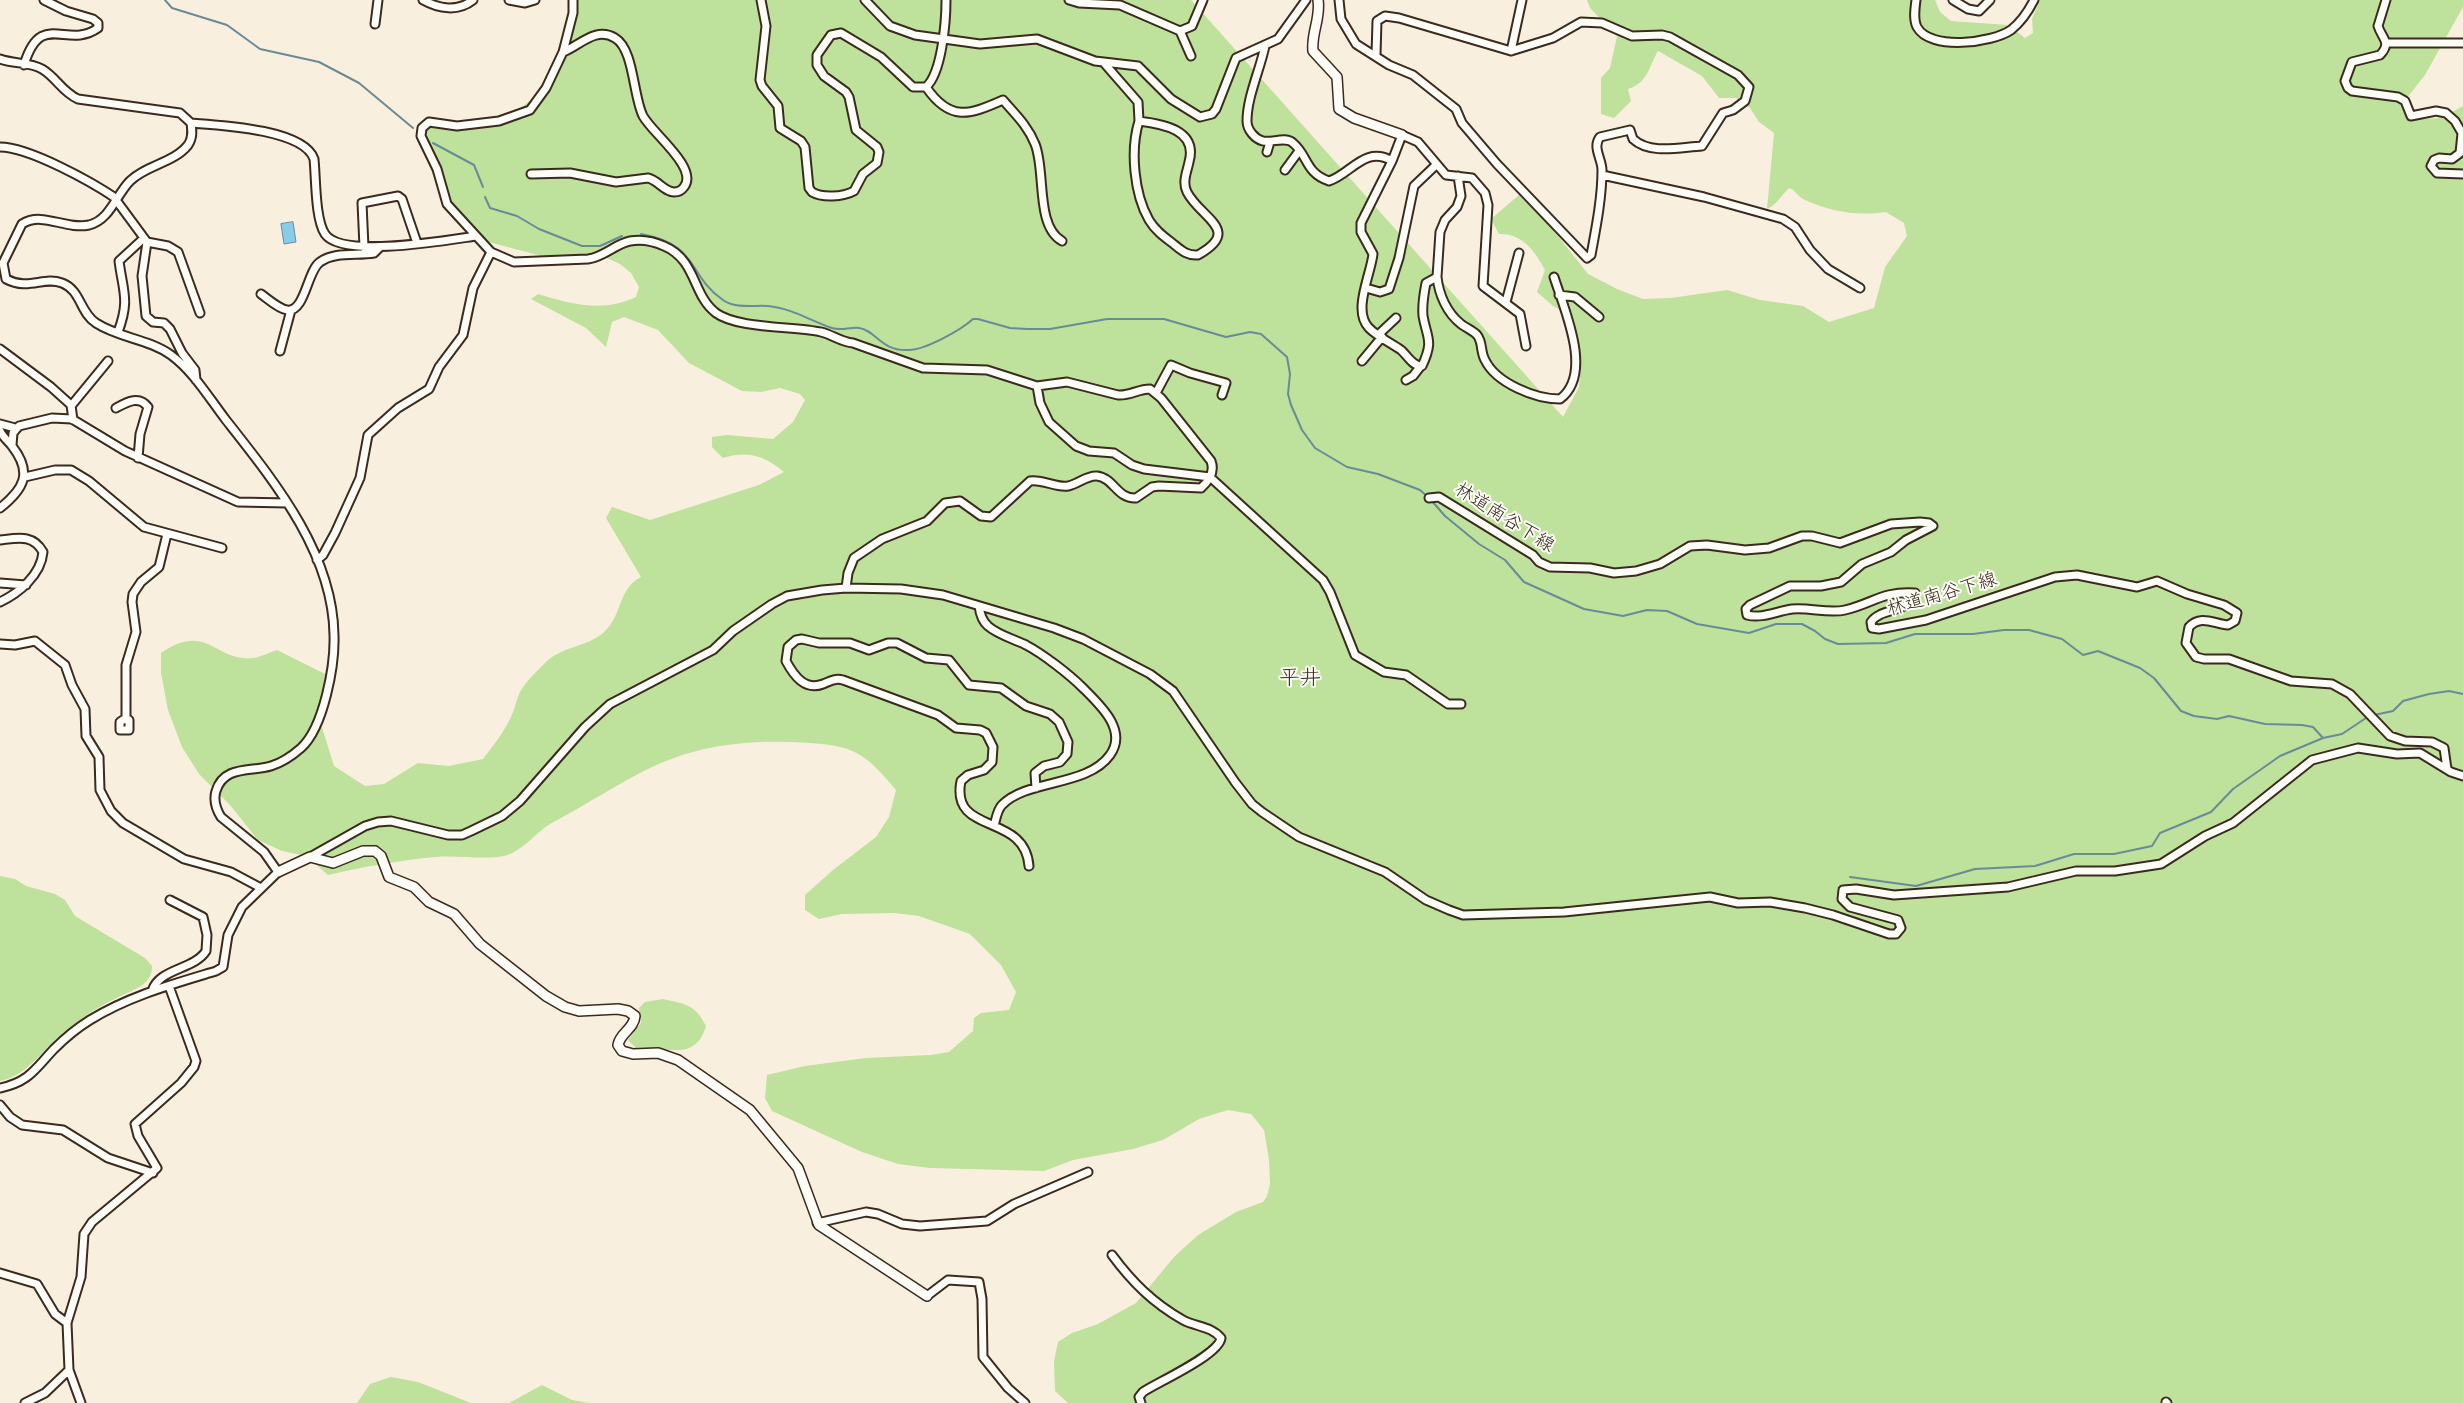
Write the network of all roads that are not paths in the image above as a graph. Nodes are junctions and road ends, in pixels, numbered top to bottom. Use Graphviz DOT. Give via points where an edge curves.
graph roads {
  1 [pos="44,0"];
  2 [pos="378,0"];
  3 [pos="423,0"];
  4 [pos="473,0"];
  5 [pos="510,0"];
  6 [pos="535,0"];
  7 [pos="573,0"];
  8 [pos="761,0"];
  9 [pos="864,0"];
  10 [pos="946,0"];
  11 [pos="1069,0"];
  12 [pos="1203,0"];
  13 [pos="1306,0"];
  14 [pos="1318,0"];
  15 [pos="1339,0"];
  16 [pos="1522,0"];
  17 [pos="1916,0"];
  18 [pos="1953,0"];
  19 [pos="1990,0"];
  20 [pos="2034,0"];
  21 [pos="2386,0"];
  22 [pos="375,24"];
  23 [pos="1180,31"];
  24 [pos="944,40"];
  25 [pos="2387,43"];
  26 [pos="2463,43"];
  27 [pos="1266,46"];
  28 [pos="1511,51"];
  29 [pos="562,52"];
  30 [pos="1376,55"];
  31 [pos="1191,56"];
  32 [pos="0,59"];
  33 [pos="1104,63"];
  34 [pos="24,65"];
  35 [pos="926,87"];
  36 [pos="1139,121"];
  37 [pos="191,123"];
  38 [pos="1402,135"];
  39 [pos="1270,142"];
  40 [pos="0,147"];
  41 [pos="1299,151"];
  42 [pos="1268,152"];
  43 [pos="1392,162"];
  44 [pos="1436,165"];
  45 [pos="1285,170"];
  46 [pos="531,174"];
  47 [pos="2463,174"];
  48 [pos="1602,175"];
  49 [pos="1458,176"];
  50 [pos="116,200"];
  51 [pos="476,236"];
  52 [pos="146,240"];
  53 [pos="1062,241"];
  54 [pos="417,243"];
  55 [pos="364,246"];
  56 [pos="380,247"];
  57 [pos="491,252"];
  58 [pos="1519,254"];
  59 [pos="1554,277"];
  60 [pos="3,278"];
  61 [pos="1437,278"];
  62 [pos="1366,288"];
  63 [pos="1860,288"];
  64 [pos="261,294"];
  65 [pos="1559,295"];
  66 [pos="1506,302"];
  67 [pos="291,310"];
  68 [pos="200,314"];
  69 [pos="1598,317"];
  70 [pos="1396,318"];
  71 [pos="118,332"];
  72 [pos="1380,336"];
  73 [pos="1526,346"];
  74 [pos="0,349"];
  75 [pos="280,351"];
  76 [pos="108,361"];
  77 [pos="1362,361"];
  78 [pos="1420,366"];
  79 [pos="1406,380"];
  80 [pos="196,381"];
  81 [pos="1037,386"];
  82 [pos="1156,393"];
  83 [pos="1222,395"];
  84 [pos="71,406"];
  85 [pos="116,408"];
  86 [pos="74,420"];
  87 [pos="0,424"];
  88 [pos="15,428"];
  89 [pos="0,431"];
  90 [pos="12,446"];
  91 [pos="138,458"];
  92 [pos="25,477"];
  93 [pos="1210,477"];
  94 [pos="1429,498"];
  95 [pos="287,504"];
  96 [pos="0,508"];
  97 [pos="167,534"];
  98 [pos="0,540"];
  99 [pos="222,548"];
  100 [pos="317,560"];
  101 [pos="0,584"];
  102 [pos="26,585"];
  103 [pos="846,588"];
  104 [pos="0,602"];
  105 [pos="979,606"];
  106 [pos="0,644"];
  107 [pos="1461,704"];
  108 [pos="126,718"];
  109 [pos="2447,769"];
  110 [pos="2463,776"];
  111 [pos="1036,788"];
  112 [pos="994,826"];
  113 [pos="310,857"];
  114 [pos="1029,866"];
  115 [pos="278,872"];
  116 [pos="261,888"];
  117 [pos="170,900"];
  118 [pos="169,986"];
  119 [pos="152,991"];
  120 [pos="0,1088"];
  121 [pos="0,1105"];
  122 [pos="1088,1172"];
  123 [pos="153,1173"];
  124 [pos="817,1223"];
  125 [pos="1112,1255"];
  126 [pos="0,1273"];
  127 [pos="927,1296"];
  128 [pos="67,1323"];
  129 [pos="69,1370"];
  130 [pos="25,1403"];
  131 [pos="82,1403"];
  132 [pos="1025,1403"];
  133 [pos="1141,1403"];
  1 -- 34 [label="street" via="93,19 98,28 90,33 44,34 31,45"];
  2 -- 22 [label="street"];
  3 -- 4 [label="street" via="434,6 452,8 463,7"];
  5 -- 6 [label="street" via="525,3"];
  7 -- 29 [label="street" via="573,13"];
  8 -- 35 [label="street" via="766,26 760,80 778,106 780,128 805,147 809,188 815,194 843,195 854,191 879,158 877,148 856,130 846,92 824,76 817,65 817,55 831,35 848,35 881,57 913,87"];
  9 -- 24 [label="street" via="896,30"];
  10 -- 24 [label="street"];
  11 -- 23 [label="street" via="1123,6"];
  12 -- 23 [label="street" via="1192,26"];
  13 -- 27 [label="street" via="1283,35"];
  14 -- 38 [label="street" via="1313,51 1337,77 1339,109 1354,118"];
  15 -- 30 [label="street" via="1341,19 1351,38 1361,49"];
  16 -- 28 [label="street"];
  17 -- 20 [label="street" via="1919,30 1951,43 2005,33 2026,16"];
  18 -- 19 [label="street" via="1979,11"];
  21 -- 25 [label="street" via="2378,26"];
  23 -- 31 [label="street"];
  24 -- 33 [label="street" via="980,44 1037,39"];
  24 -- 35 [label="street" via="932,80"];
  25 -- 26 [label="street"];
  25 -- 47 [label="street" via="2380,55 2352,62 2345,81 2348,88 2398,97 2405,101 2411,116 2446,112 2462,133 2460,153 2452,159 2434,160 2431,166 2437,174"];
  27 -- 33 [label="street" via="1236,58 1216,109 1212,114 1200,117 1171,99 1138,66"];
  27 -- 39 [label="street" via="1247,121 1253,134 1262,141"];
  28 -- 30 [label="street" via="1385,16 1376,21"];
  28 -- 48 [label="street" via="1553,38 1581,22 1596,22 1632,36 1662,34 1670,37 1730,70 1748,85 1745,101 1724,113 1702,146 1666,149 1642,145 1633,139 1630,130 1600,137 1597,147"];
  29 -- 46 [label="street" via="598,34 609,35 619,41 627,56 643,115 686,169 687,182 681,190 674,192 648,178 616,182 570,173"];
  29 -- 51 [label="street" via="543,93 530,110 499,122 457,126 429,122 422,128 421,136 437,169 447,204"];
  30 -- 48 [label="street" via="1389,65 1414,75 1456,109 1462,123 1496,164 1587,258 1594,242"];
  32 -- 34 [label="street"];
  33 -- 36 [label="street" via="1138,102"];
  34 -- 37 [label="street" via="44,70 62,89 78,99 180,113"];
  35 -- 53 [label="street" via="938,101 958,112 974,113 1003,100 1016,114 1037,150 1046,217 1054,236"];
  36 -- 36 [label="street" via="1175,128 1183,133 1190,145 1185,178 1187,192 1218,227 1219,234 1217,241 1198,256 1184,253 1163,236 1145,212 1133,153"];
  37 -- 50 [label="street" via="192,136 186,146 136,176"];
  37 -- 55 [label="street" via="280,136 304,146 314,159 320,223 325,234 334,241"];
  38 -- 43 [label="street"];
  38 -- 44 [label="street" via="1418,142"];
  39 -- 41 [label="street" via="1289,140"];
  39 -- 42 [label="street"];
  40 -- 50 [label="street" via="12,148 39,159 99,187"];
  41 -- 43 [label="street" via="1316,174 1329,181 1370,157 1386,158"];
  41 -- 45 [label="street"];
  43 -- 62 [label="street" via="1361,223 1360,229 1373,254"];
  44 -- 49 [label="street" via="1446,175"];
  44 -- 62 [label="street" via="1414,186 1392,286 1385,291"];
  48 -- 63 [label="street" via="1704,196 1783,219 1795,227 1828,270"];
  49 -- 61 [label="street" via="1461,196 1440,232"];
  49 -- 66 [label="street" via="1472,178 1485,192 1488,205 1483,286"];
  50 -- 52 [label="street"];
  50 -- 60 [label="street" via="101,218 87,225 42,219 22,224 3,264"];
  51 -- 54 [label="street"];
  51 -- 57 [label="street"];
  52 -- 68 [label="street" via="178,252"];
  52 -- 71 [label="street" via="119,261 126,297"];
  52 -- 80 [label="street" via="142,276 146,316 170,329 195,370"];
  54 -- 55 [label="street" via="402,198 398,196 362,203"];
  54 -- 56 [label="street"];
  55 -- 56 [label="street"];
  56 -- 67 [label="street" via="374,254 341,255 321,261 312,271 300,304"];
  57 -- 81 [label="street" via="514,262 588,259 630,241 656,242 683,259 711,308 726,318 820,332 923,368 987,370"];
  57 -- 100 [label="street" via="473,288 463,335 439,367 429,389 398,408 368,435 365,461 354,493 335,533"];
  58 -- 66 [label="street"];
  59 -- 65 [label="street"];
  60 -- 71 [label="street" via="23,285 62,282 72,289 91,319"];
  61 -- 65 [label="street" via="1453,318 1479,338 1484,359 1496,375 1509,384 1553,399 1560,399 1571,388 1576,360"];
  61 -- 78 [label="street" via="1426,283 1423,315 1430,339"];
  62 -- 72 [label="street" via="1362,302 1364,320 1370,330"];
  64 -- 67 [label="street" via="285,310"];
  65 -- 69 [label="street" via="1574,297"];
  66 -- 73 [label="street" via="1520,314"];
  67 -- 75 [label="street"];
  70 -- 72 [label="street"];
  71 -- 80 [label="street" via="169,353"];
  72 -- 77 [label="street"];
  72 -- 78 [label="street"];
  74 -- 84 [label="street"];
  76 -- 84 [label="street"];
  78 -- 79 [label="street"];
  80 -- 95 [label="street"];
  81 -- 82 [label="street" via="1068,382 1118,395 1145,389"];
  81 -- 93 [label="street" via="1040,403 1049,422 1076,446 1089,451 1114,453 1138,468"];
  82 -- 83 [label="street" via="1171,365 1226,383"];
  82 -- 93 [label="street" via="1209,456 1213,465"];
  84 -- 86 [label="street"];
  85 -- 91 [label="street" via="138,400 148,407 140,434"];
  86 -- 88 [label="street" via="52,418"];
  86 -- 91 [label="street"];
  87 -- 88 [label="street"];
  88 -- 90 [label="street"];
  89 -- 90 [label="street"];
  90 -- 92 [label="street"];
  91 -- 95 [label="street" via="238,502"];
  92 -- 96 [label="street" via="16,494"];
  92 -- 97 [label="street" via="71,470 144,527"];
  93 -- 103 [label="street" via="1201,488 1152,487 1129,499 1100,476 1066,486 1030,481 998,513 986,517 960,501 945,502 927,521 886,536 854,558"];
  93 -- 107 [label="street" via="1323,580 1355,656 1384,672 1406,674 1448,704"];
  94 -- 109 [label="street, 林道南谷下線" via="1439,497 1544,564 1614,573 1660,564 1690,546 1769,548 1802,536 1840,543 1891,524 1929,523 1933,526 1891,552 1862,564 1841,582 1790,586 1750,605 1746,609 1747,615 1755,617 1793,609 1845,610 1877,597 1898,592 1915,593 1909,604 1874,617 1872,628 1879,629 1926,620 2055,576 2077,575 2137,587 2157,581 2224,605 2236,613 2235,621 2228,625 2207,620 2189,627 2186,642 2196,657 2204,660 2229,659 2291,681 2332,684 2343,689 2390,736 2399,740 2432,742 2444,748"];
  95 -- 100 [label="street" via="304,528"];
  97 -- 99 [label="street"];
  97 -- 108 [label="street" via="159,566 133,594 136,632 126,665"];
  98 -- 102 [label="street" via="26,538 39,545 43,552 42,560"];
  100 -- 115 [label="street" via="330,601 334,642 330,676 315,729 301,748 274,766 233,772 220,782 216,793 216,810 221,817 264,852"];
  101 -- 102 [label="street"];
  102 -- 104 [label="street"];
  103 -- 105 [label="street" via="921,591"];
  103 -- 113 [label="street" via="786,596 745,623 713,650 615,700 585,727 520,801 489,823 455,836 391,821 378,822"];
  105 -- 109 [label="street" via="1083,639 1162,681 1173,691 1246,797 1262,812 1299,837 1385,872 1426,900 1463,914 1581,911 1710,897 1738,903 1770,902 1805,908 1896,934 1901,928 1898,920 1850,907 1842,899 1843,890 1894,895 2008,888 2086,869 2115,871 2160,864 2233,822 2322,755 2358,748 2420,753"];
  105 -- 111 [label="street" via="980,616 989,627 1027,645 1081,686 1107,715 1116,732 1116,746 1097,768"];
  106 -- 116 [label="street" via="34,641 65,665 85,709 86,736 99,757 100,790 106,804 123,823 184,859 231,872"];
  109 -- 110 [label="street"];
  111 -- 112 [label="street" via="1001,806"];
  111 -- 112 [label="street" via="1035,773 1044,766 1060,762 1067,754 1068,747 1058,722 1050,714 1026,706 1001,688 969,685 950,660 926,658 902,644 888,643 869,650 850,643 819,643 802,639 788,647 786,661 806,685 843,680 938,715 956,728 986,733 993,747 992,762 984,770 961,781 960,794 966,811"];
  112 -- 114 [label="street" via="1023,844"];
  113 -- 115 [label="street"];
  113 -- 124 [label="street" via="333,863 363,851 378,852 389,877 414,887 429,902 454,914 480,944 546,996 573,1009 618,1009 631,1013 635,1016 634,1021 619,1038 622,1052 658,1053 678,1060 750,1110 798,1168"];
  115 -- 116 [label="street"];
  116 -- 118 [label="street" via="242,907 232,923 223,967"];
  117 -- 119 [label="street" via="203,917 208,935 206,951 192,964 156,983"];
  118 -- 119 [label="street"];
  118 -- 123 [label="street" via="196,1061 181,1083 135,1124 138,1136 157,1168"];
  119 -- 120 [label="street" via="92,1019 65,1038 29,1077 15,1085"];
  121 -- 123 [label="street" via="22,1125 63,1130 108,1158"];
  122 -- 124 [label="street" via="1014,1204 987,1221 920,1226 902,1224 866,1212"];
  123 -- 128 [label="street" via="107,1208 87,1229 82,1241 81,1277"];
  124 -- 127 [label="street"];
  125 -- 133 [label="street" via="1146,1295 1168,1312 1216,1332 1221,1338 1220,1344 1206,1355 1143,1392 1139,1396"];
  126 -- 128 [label="street" via="37,1284 55,1314"];
  127 -- 132 [label="street" via="948,1280 980,1282 983,1357"];
  128 -- 129 [label="street"];
  129 -- 130 [label="street" via="45,1394"];
  129 -- 131 [label="street"];
}
